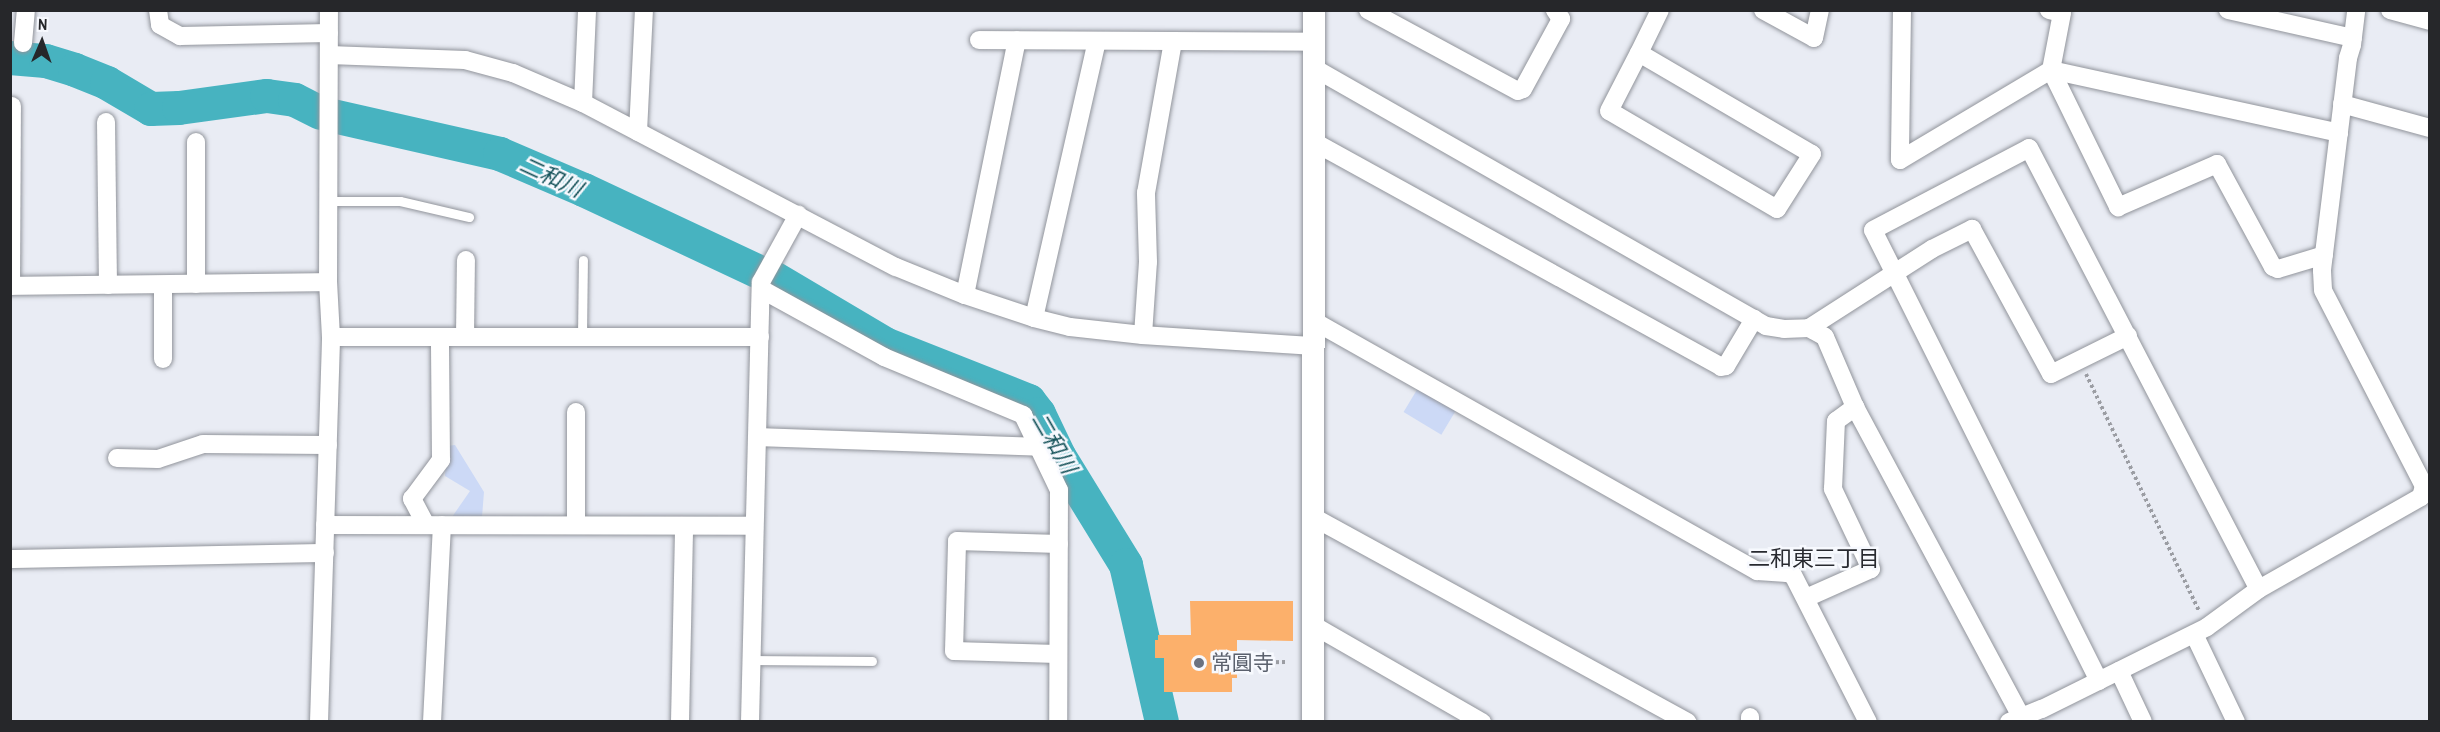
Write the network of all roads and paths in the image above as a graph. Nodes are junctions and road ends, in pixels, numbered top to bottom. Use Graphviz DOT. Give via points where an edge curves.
graph roads {
  1 [pos="26,10"];
  2 [pos="158,10"];
  3 [pos="329,10"];
  4 [pos="587,10"];
  5 [pos="644,10"];
  6 [pos="1314,10"];
  7 [pos="1368,10"];
  8 [pos="1555,10"];
  9 [pos="1660,10"];
  10 [pos="1763,10"];
  11 [pos="1820,10"];
  12 [pos="1902,10"];
  13 [pos="2228,10"];
  14 [pos="2356,10"];
  15 [pos="2390,10"];
  16 [pos="2058,11"];
  17 [pos="2430,21"];
  18 [pos="329,33"];
  19 [pos="2353,38"];
  20 [pos="979,40"];
  21 [pos="1017,40"];
  22 [pos="1098,41"];
  23 [pos="1173,41"];
  24 [pos="1314,42"];
  25 [pos="23,44"];
  26 [pos="1638,52"];
  27 [pos="329,55"];
  28 [pos="1314,68"];
  29 [pos="2051,70"];
  30 [pos="583,103"];
  31 [pos="2342,104"];
  32 [pos="12,106"];
  33 [pos="106,123"];
  34 [pos="2430,128"];
  35 [pos="638,132"];
  36 [pos="2339,133"];
  37 [pos="196,142"];
  38 [pos="1314,142"];
  39 [pos="328,201"];
  40 [pos="798,215"];
  41 [pos="469,217"];
  42 [pos="2324,255"];
  43 [pos="466,260"];
  44 [pos="583,260"];
  45 [pos="1895,273"];
  46 [pos="764,278"];
  47 [pos="328,282"];
  48 [pos="196,284"];
  49 [pos="108,285"];
  50 [pos="162,285"];
  51 [pos="11,286"];
  52 [pos="965,295"];
  53 [pos="1034,318"];
  54 [pos="1754,319"];
  55 [pos="1314,321"];
  56 [pos="1809,328"];
  57 [pos="1143,335"];
  58 [pos="2128,336"];
  59 [pos="331,337"];
  60 [pos="440,337"];
  61 [pos="465,337"];
  62 [pos="582,337"];
  63 [pos="760,337"];
  64 [pos="1314,346"];
  65 [pos="162,360"];
  66 [pos="2079,360"];
  67 [pos="1855,407"];
  68 [pos="576,412"];
  69 [pos="758,437"];
  70 [pos="328,445"];
  71 [pos="1039,447"];
  72 [pos="117,458"];
  73 [pos="2423,470"];
  74 [pos="1313,517"];
  75 [pos="326,525"];
  76 [pos="434,525"];
  77 [pos="576,525"];
  78 [pos="684,526"];
  79 [pos="754,526"];
  80 [pos="1059,544"];
  81 [pos="324,553"];
  82 [pos="10,558"];
  83 [pos="2259,589"];
  84 [pos="1806,598"];
  85 [pos="1313,625"];
  86 [pos="2201,630"];
  87 [pos="1057,654"];
  88 [pos="751,660"];
  89 [pos="872,661"];
  90 [pos="1286,662"];
  91 [pos="1239,663"];
  92 [pos="2119,671"];
  93 [pos="2099,681"];
  94 [pos="2015,718"];
  95 [pos="319,722"];
  96 [pos="432,722"];
  97 [pos="680,722"];
  98 [pos="750,722"];
  99 [pos="1058,722"];
  100 [pos="1313,722"];
  101 [pos="1482,722"];
  102 [pos="1688,722"];
  103 [pos="1868,722"];
  104 [pos="2143,722"];
  105 [pos="2236,722"];
  1 -- 25 [label="street"];
  2 -- 18 [label="street" via="160,25 180,36"];
  3 -- 18 [label="street"];
  4 -- 30 [label="street"];
  5 -- 35 [label="street"];
  6 -- 24 [label="street"];
  7 -- 8 [label="street" via="1518,91 1523,89 1561,19"];
  9 -- 26 [label="street"];
  10 -- 11 [label="street" via="1814,38"];
  12 -- 29 [label="street" via="1900,160"];
  13 -- 19 [label="street"];
  14 -- 19 [label="street"];
  15 -- 17 [label="street"];
  16 -- 29 [label="street"];
  18 -- 27 [label="street"];
  19 -- 31 [label="street"];
  20 -- 21 [label="street"];
  21 -- 22 [label="street"];
  21 -- 52 [label="street"];
  22 -- 23 [label="street"];
  22 -- 53 [label="street"];
  23 -- 24 [label="street"];
  23 -- 57 [label="street" via="1146,193 1148,262"];
  24 -- 28 [label="street"];
  26 -- 26 [label="street" via="1609,111 1777,208 1812,154"];
  27 -- 30 [label="street" via="465,60 513,72"];
  27 -- 39 [label="street"];
  28 -- 38 [label="street"];
  28 -- 54 [label="street"];
  29 -- 36 [label="street"];
  29 -- 42 [label="street" via="2118,207 2217,164 2273,267 2278,269"];
  30 -- 35 [label="street"];
  31 -- 34 [label="street"];
  31 -- 36 [label="street"];
  32 -- 51 [label="street"];
  33 -- 49 [label="street"];
  35 -- 40 [label="street"];
  36 -- 42 [label="street"];
  37 -- 48 [label="street"];
  38 -- 54 [label="street" via="1721,367 1726,366"];
  38 -- 55 [label="street"];
  39 -- 41 [label="lane" via="400,201"];
  39 -- 47 [label="street"];
  40 -- 46 [label="street"];
  40 -- 52 [label="street" via="896,267"];
  42 -- 73 [label="street" via="2326,301"];
  43 -- 61 [label="street"];
  44 -- 62 [label="lane"];
  45 -- 56 [label="street"];
  45 -- 58 [label="street" via="1873,230 2030,148"];
  45 -- 66 [label="street" via="1972,229 2051,374"];
  45 -- 93 [label="street"];
  46 -- 63 [label="street"];
  46 -- 71 [label="street" via="884,357 1023,415"];
  47 -- 48 [label="street"];
  47 -- 59 [label="street"];
  48 -- 50 [label="street"];
  49 -- 50 [label="street"];
  49 -- 51 [label="street"];
  50 -- 65 [label="street"];
  52 -- 53 [label="street"];
  53 -- 57 [label="street" via="1070,327"];
  54 -- 56 [label="street" via="1784,329"];
  55 -- 64 [label="street"];
  55 -- 84 [label="street" via="1757,571 1793,575"];
  56 -- 67 [label="street" via="1825,337"];
  57 -- 64 [label="street"];
  58 -- 66 [label="street"];
  58 -- 83 [label="street"];
  59 -- 60 [label="street"];
  59 -- 70 [label="street"];
  60 -- 61 [label="street"];
  60 -- 76 [label="street" via="441,460 412,499"];
  61 -- 62 [label="street"];
  62 -- 63 [label="street"];
  63 -- 69 [label="street"];
  64 -- 74 [label="street"];
  66 -- 86 [label="path"];
  67 -- 84 [label="street" via="1836,421 1833,489 1871,569"];
  67 -- 94 [label="street"];
  68 -- 77 [label="street"];
  69 -- 71 [label="street"];
  69 -- 79 [label="street"];
  70 -- 72 [label="street" via="203,444 158,459"];
  70 -- 75 [label="street"];
  71 -- 80 [label="street" via="1059,490"];
  73 -- 83 [label="street" via="2421,497"];
  74 -- 85 [label="street"];
  74 -- 102 [label="street"];
  75 -- 76 [label="street"];
  75 -- 81 [label="street"];
  76 -- 77 [label="street"];
  76 -- 96 [label="street"];
  77 -- 78 [label="street"];
  78 -- 79 [label="street"];
  78 -- 97 [label="street"];
  79 -- 88 [label="street"];
  80 -- 87 [label="street"];
  80 -- 87 [label="street" via="957,541 954,651"];
  81 -- 82 [label="street"];
  81 -- 95 [label="street"];
  83 -- 86 [label="street"];
  84 -- 103 [label="street"];
  85 -- 100 [label="street"];
  85 -- 101 [label="street"];
  86 -- 92 [label="street"];
  86 -- 105 [label="street"];
  87 -- 99 [label="street"];
  88 -- 89 [label="lane"];
  88 -- 98 [label="street"];
  90 -- 91 [label="path"];
  92 -- 93 [label="street"];
  92 -- 104 [label="street"];
  93 -- 94 [label="street" via="2042,710"];
}
